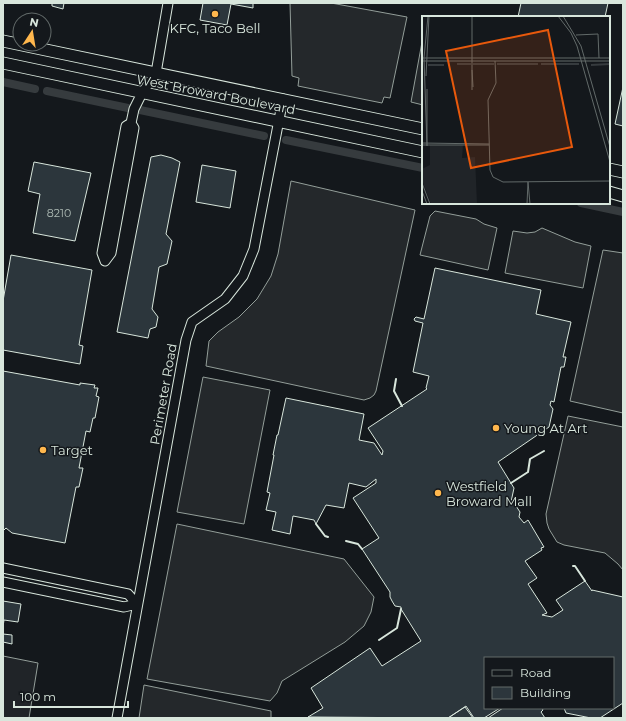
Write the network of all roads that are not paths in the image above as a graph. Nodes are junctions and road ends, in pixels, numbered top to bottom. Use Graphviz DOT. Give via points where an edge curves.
graph roads {
  1 [pos="168,3"];
  2 [pos="3,41"];
  3 [pos="3,63"];
  4 [pos="156,74"];
  5 [pos="142,93"];
  6 [pos="283,99"];
  7 [pos="278,121"];
  8 [pos="422,129"];
  9 [pos="422,152"];
  10 [pos="610,169"];
  11 [pos="623,172"];
  12 [pos="117,192"];
  13 [pos="610,192"];
  14 [pos="623,196"];
  15 [pos="3,568"];
  16 [pos="50,578"];
  17 [pos="3,582"];
  18 [pos="43,590"];
  19 [pos="137,604"];
  20 [pos="117,718"];
  1 -- 4 [label="street"];
  2 -- 4 [label="main road, West Broward Boulevard"];
  3 -- 5 [label="main road, West Broward Boulevard"];
  4 -- 5 [label="street"];
  4 -- 6 [label="main road, West Broward Boulevard"];
  5 -- 7 [label="main road, West Broward Boulevard"];
  5 -- 12 [label="street" via="130,123 126,126"];
  6 -- 7 [label="street, Perimeter Road"];
  6 -- 8 [label="main road, West Broward Boulevard"];
  7 -- 9 [label="main road, West Broward Boulevard"];
  7 -- 19 [label="street, Perimeter Road" via="254,249 249,262 243,276 225,299 192,322 186,340"];
  10 -- 11 [label="main road"];
  12 -- 12 [label="street" via="102,253 105,261 110,253"];
  13 -- 14 [label="main road"];
  15 -- 16 [label="street"];
  16 -- 18 [label="street"];
  16 -- 19 [label="street" via="128,594"];
  17 -- 18 [label="street"];
  18 -- 19 [label="street" via="124,607"];
  19 -- 20 [label="street, Perimeter Road"];
}
